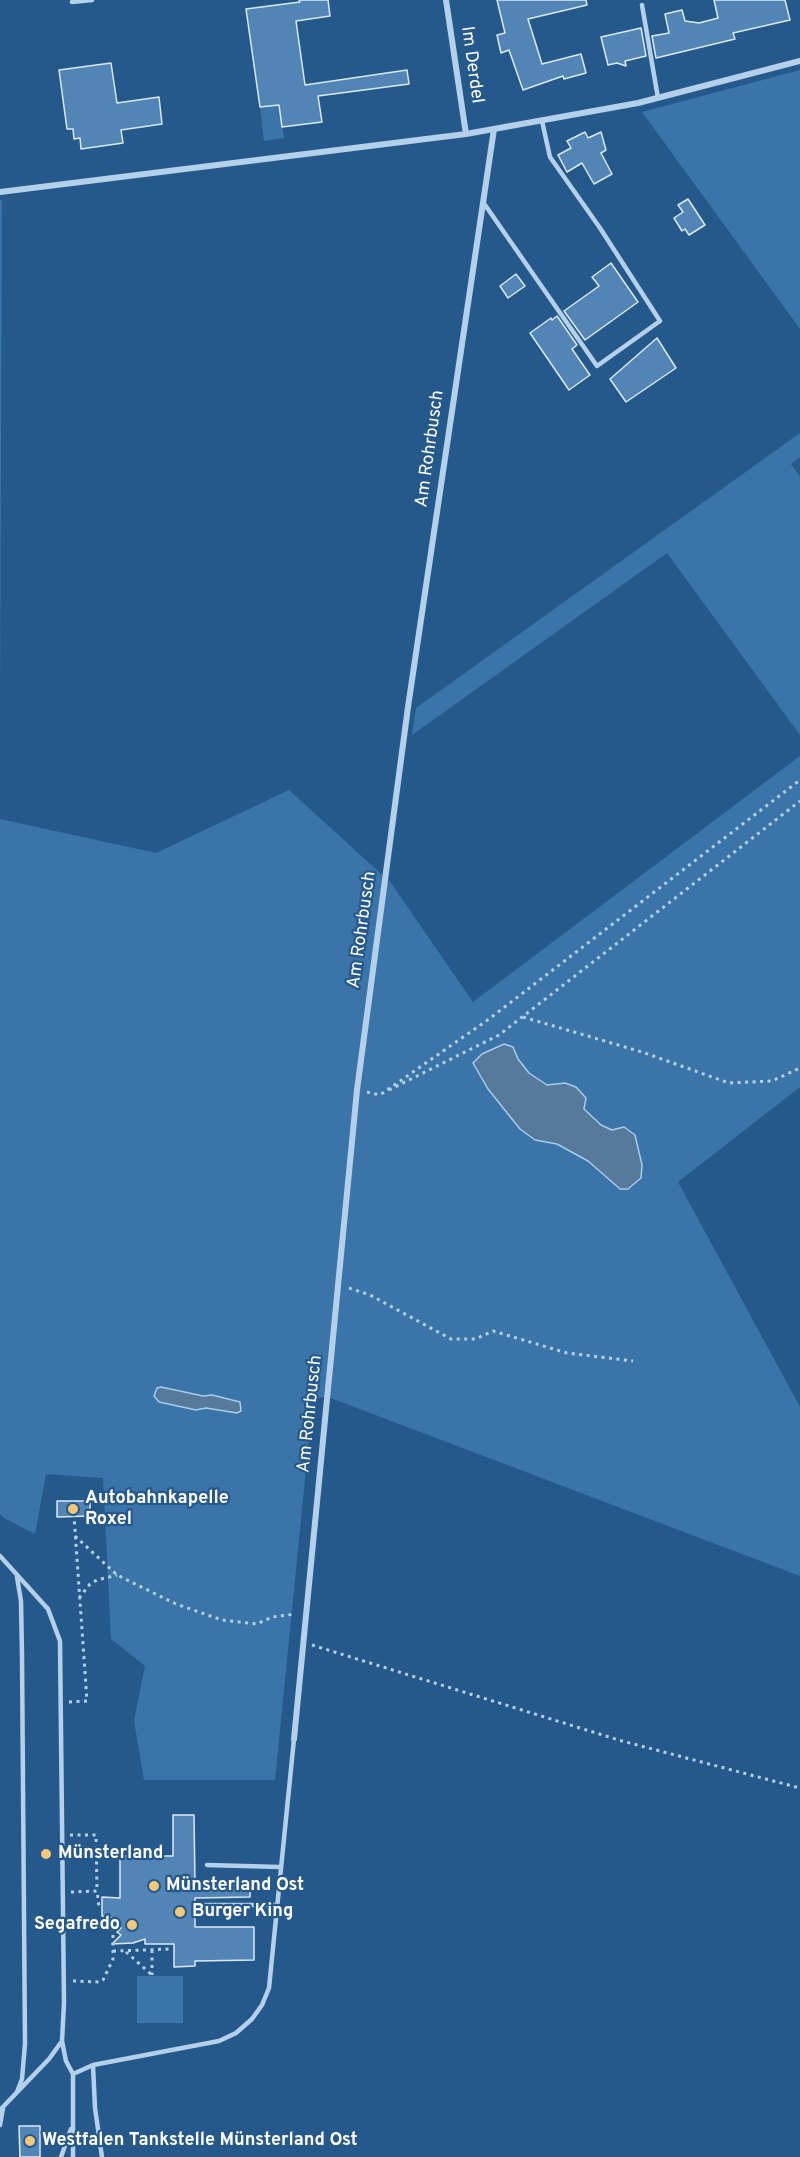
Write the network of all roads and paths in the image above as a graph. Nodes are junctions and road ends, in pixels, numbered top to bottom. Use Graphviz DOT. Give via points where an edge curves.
graph roads {
  1 [pos="92,0"];
  2 [pos="446,0"];
  3 [pos="72,2"];
  4 [pos="642,5"];
  5 [pos="800,61"];
  6 [pos="657,98"];
  7 [pos="542,121"];
  8 [pos="494,129"];
  9 [pos="466,134"];
  10 [pos="0,192"];
  11 [pos="483,202"];
  12 [pos="800,780"];
  13 [pos="800,801"];
  14 [pos="523,1017"];
  15 [pos="800,1068"];
  16 [pos="357,1090"];
  17 [pos="380,1095"];
  18 [pos="338,1285"];
  19 [pos="633,1361"];
  20 [pos="74,1516"];
  21 [pos="75,1536"];
  22 [pos="0,1556"];
  23 [pos="117,1575"];
  24 [pos="17,1576"];
  25 [pos="79,1598"];
  26 [pos="306,1613"];
  27 [pos="304,1643"];
  28 [pos="61,1702"];
  29 [pos="294,1740"];
  30 [pos="800,1788"];
  31 [pos="62,1836"];
  32 [pos="207,1865"];
  33 [pos="280,1867"];
  34 [pos="97,1891"];
  35 [pos="63,1892"];
  36 [pos="206,1905"];
  37 [pos="277,1905"];
  38 [pos="102,1908"];
  39 [pos="113,1916"];
  40 [pos="172,1949"];
  41 [pos="125,1950"];
  42 [pos="152,1950"];
  43 [pos="113,1951"];
  44 [pos="63,1981"];
  45 [pos="62,2042"];
  46 [pos="93,2064"];
  47 [pos="73,2074"];
  48 [pos="17,2092"];
  49 [pos="1,2109"];
  50 [pos="73,2124"];
  51 [pos="0,2125"];
  52 [pos="61,2157"];
  53 [pos="73,2157"];
  54 [pos="102,2157"];
  1 -- 3 [label="lane"];
  2 -- 9 [label="street, Im Derdel"];
  4 -- 6 [label="lane"];
  5 -- 6 [label="street"];
  6 -- 7 [label="street"];
  7 -- 8 [label="street"];
  7 -- 11 [label="lane" via="550,157 660,321 597,366"];
  8 -- 9 [label="street"];
  8 -- 11 [label="street, Am Rohrbusch"];
  9 -- 10 [label="street"];
  11 -- 16 [label="street, Am Rohrbusch" via="408,707"];
  12 -- 17 [label="path" via="489,1018"];
  13 -- 14 [label="path"];
  14 -- 15 [label="path" via="729,1083 772,1082"];
  14 -- 17 [label="path" via="499,1035"];
  16 -- 17 [label="path"];
  16 -- 18 [label="street, Am Rohrbusch"];
  18 -- 19 [label="path" via="370,1295 452,1339 466,1341 493,1331 567,1353"];
  18 -- 26 [label="street, Am Rohrbusch"];
  20 -- 21 [label="path"];
  21 -- 23 [label="path"];
  21 -- 25 [label="path"];
  22 -- 24 [label="lane"];
  23 -- 25 [label="path" via="90,1584"];
  23 -- 26 [label="path" via="176,1604 222,1620 257,1624 272,1617"];
  24 -- 28 [label="lane" via="48,1609 56,1626 60,1641"];
  24 -- 48 [label="lane" via="22,1644 25,2044"];
  25 -- 28 [label="path" via="87,1701"];
  26 -- 27 [label="street, Am Rohrbusch"];
  27 -- 29 [label="street, Am Rohrbusch"];
  27 -- 30 [label="path" via="622,1741"];
  28 -- 31 [label="lane"];
  29 -- 33 [label="lane"];
  31 -- 34 [label="path" via="96,1835"];
  31 -- 35 [label="lane"];
  32 -- 33 [label="lane"];
  33 -- 37 [label="lane"];
  34 -- 35 [label="path"];
  34 -- 38 [label="path"];
  35 -- 44 [label="lane"];
  36 -- 37 [label="lane"];
  37 -- 46 [label="lane" via="269,1988 252,2019 236,2033 219,2041"];
  39 -- 43 [label="path"];
  40 -- 42 [label="path"];
  41 -- 42 [label="path"];
  41 -- 42 [label="path" via="152,1975"];
  41 -- 43 [label="path"];
  43 -- 44 [label="path" via="110,1966 100,1982"];
  44 -- 45 [label="lane"];
  45 -- 47 [label="lane"];
  45 -- 48 [label="lane"];
  46 -- 47 [label="lane"];
  46 -- 54 [label="lane"];
  47 -- 50 [label="lane"];
  48 -- 49 [label="lane"];
  49 -- 51 [label="lane"];
  50 -- 52 [label="lane"];
  50 -- 53 [label="lane"];
}
